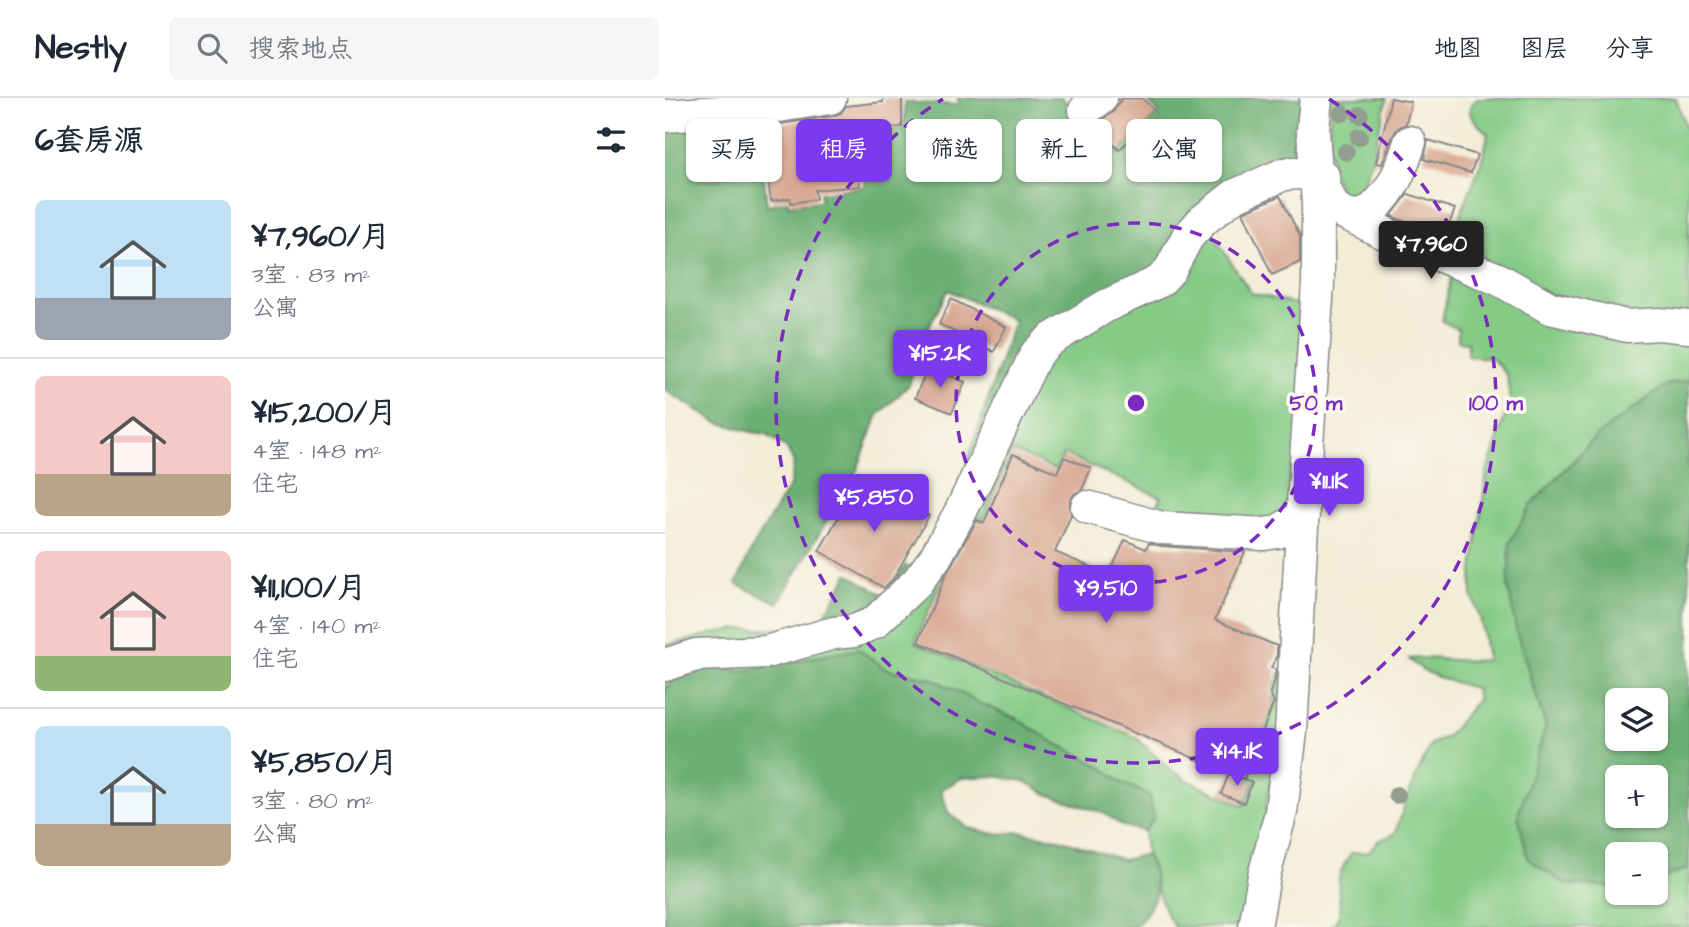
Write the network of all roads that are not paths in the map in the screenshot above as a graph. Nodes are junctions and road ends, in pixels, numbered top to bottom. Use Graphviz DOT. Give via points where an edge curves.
graph roads {
  1 [pos="830,98"];
  2 [pos="1316,98"];
  3 [pos="1321,98"];
  4 [pos="665,116"];
  5 [pos="1410,142"];
  6 [pos="1316,172"];
  7 [pos="1348,215"];
  8 [pos="1689,327"];
  9 [pos="1087,508"];
  10 [pos="1303,516"];
  11 [pos="665,665"];
  12 [pos="1255,927"];
  1 -- 4 [label="street"];
  2 -- 6 [label="street"];
  3 -- 7 [label="street" via="1323,184 1333,207"];
  5 -- 7 [label="street" via="1392,186 1364,216"];
  6 -- 10 [label="street" via="1318,284"];
  6 -- 11 [label="street" via="1284,174 1234,195 1187,238 1160,281 1106,306 1050,340 1036,354 935,558 918,582 874,622 766,652 696,655"];
  7 -- 8 [label="street" via="1498,279 1550,307 1627,326"];
  9 -- 10 [label="street" via="1162,528 1264,534 1277,532"];
  10 -- 12 [label="street" via="1288,772"];
}
